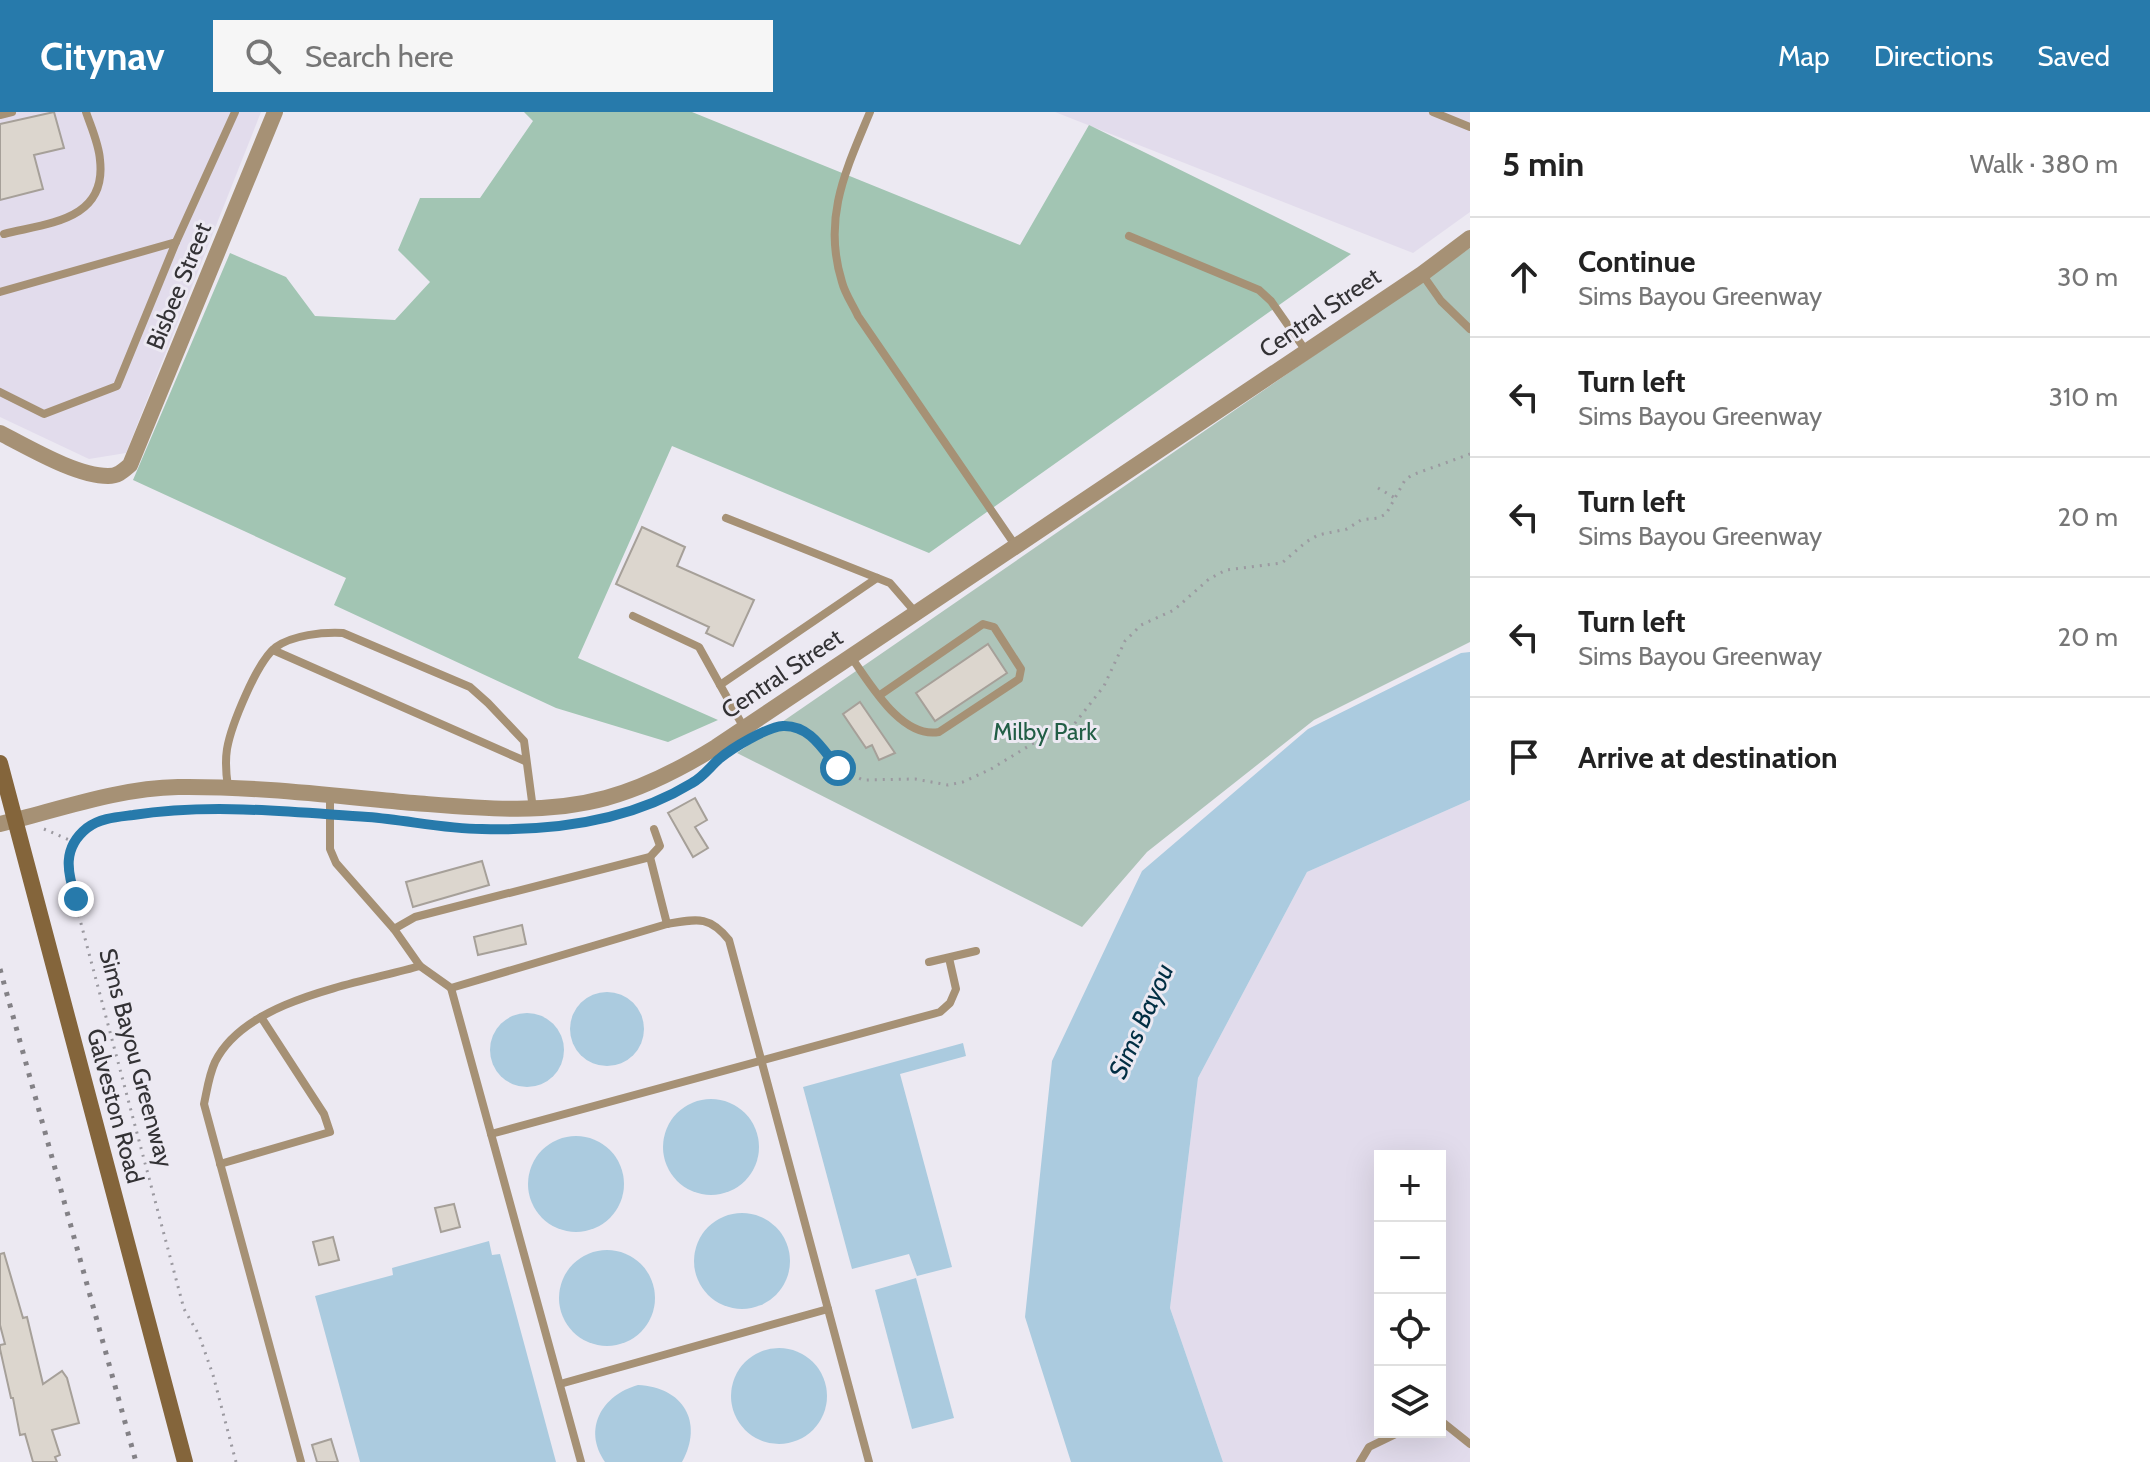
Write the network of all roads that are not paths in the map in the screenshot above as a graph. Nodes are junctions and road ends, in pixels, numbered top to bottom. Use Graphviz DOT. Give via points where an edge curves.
graph roads {
  1 [pos="12,112"];
  2 [pos="86,112"];
  3 [pos="235,112"];
  4 [pos="275,112"];
  5 [pos="870,112"];
  6 [pos="1433,112"];
  7 [pos="0,115"];
  8 [pos="1470,127"];
  9 [pos="4,234"];
  10 [pos="1129,236"];
  11 [pos="1470,238"];
  12 [pos="176,242"];
  13 [pos="1422,274"];
  14 [pos="0,292"];
  15 [pos="1470,329"];
  16 [pos="1306,351"];
  17 [pos="0,392"];
  18 [pos="0,433"];
  19 [pos="726,518"];
  20 [pos="1015,545"];
  21 [pos="877,578"];
  22 [pos="916,613"];
  23 [pos="633,616"];
  24 [pos="273,650"];
  25 [pos="851,656"];
  26 [pos="720,685"];
  27 [pos="880,695"];
  28 [pos="744,728"];
  29 [pos="525,761"];
  30 [pos="0,763"];
  31 [pos="228,787"];
  32 [pos="330,795"];
  33 [pos="533,809"];
  34 [pos="7,822"];
  35 [pos="654,829"];
  36 [pos="650,857"];
  37 [pos="667,924"];
  38 [pos="394,929"];
  39 [pos="976,951"];
  40 [pos="949,958"];
  41 [pos="929,962"];
  42 [pos="420,966"];
  43 [pos="451,988"];
  44 [pos="261,1017"];
  45 [pos="762,1062"];
  46 [pos="491,1134"];
  47 [pos="220,1164"];
  48 [pos="828,1309"];
  49 [pos="560,1384"];
  50 [pos="1446,1425"];
  51 [pos="1388,1438"];
  52 [pos="1470,1444"];
  53 [pos="185,1462"];
  54 [pos="301,1462"];
  55 [pos="581,1462"];
  56 [pos="869,1462"];
  57 [pos="1360,1462"];
  1 -- 7 [label="lane"];
  2 -- 9 [label="lane" via="101,161 91,202 69,217"];
  3 -- 12 [label="lane"];
  4 -- 18 [label="street, Bisbee Street" via="130,465 108,476 75,468"];
  5 -- 20 [label="lane" via="836,201 835,245 842,283 858,316"];
  6 -- 8 [label="lane"];
  10 -- 16 [label="lane" via="1259,290"];
  11 -- 13 [label="street, Central Street"];
  12 -- 14 [label="lane"];
  12 -- 17 [label="lane" via="117,386 44,414"];
  13 -- 15 [label="lane"];
  13 -- 16 [label="street, Central Street"];
  16 -- 20 [label="street, Central Street"];
  19 -- 21 [label="lane"];
  20 -- 22 [label="street, Central Street"];
  21 -- 22 [label="lane" via="890,583"];
  21 -- 26 [label="lane"];
  22 -- 25 [label="street, Central Street"];
  23 -- 26 [label="lane" via="695,644"];
  24 -- 29 [label="lane"];
  24 -- 29 [label="lane" via="323,632 343,633 470,687 524,741"];
  24 -- 31 [label="lane" via="263,660 227,745"];
  25 -- 27 [label="lane"];
  25 -- 28 [label="street, Central Street"];
  26 -- 28 [label="lane"];
  27 -- 27 [label="lane" via="901,723 930,734 1019,679 1021,669 994,627 983,624"];
  28 -- 33 [label="street, Central Street" via="685,766 633,789"];
  29 -- 33 [label="lane"];
  30 -- 34 [label="main road, Galveston Road"];
  31 -- 32 [label="street, Central Street"];
  31 -- 34 [label="street, Central Street" via="122,793"];
  32 -- 33 [label="street, Central Street"];
  32 -- 38 [label="lane" via="330,849 336,863"];
  34 -- 53 [label="main road, Galveston Road"];
  35 -- 36 [label="lane" via="660,846"];
  36 -- 37 [label="lane"];
  36 -- 38 [label="lane" via="415,917"];
  37 -- 43 [label="lane"];
  37 -- 45 [label="lane" via="707,920 729,940"];
  38 -- 42 [label="lane"];
  39 -- 40 [label="lane"];
  40 -- 41 [label="lane"];
  40 -- 45 [label="lane" via="956,989 940,1012"];
  42 -- 43 [label="lane"];
  42 -- 44 [label="lane" via="281,1005"];
  43 -- 46 [label="lane"];
  44 -- 47 [label="lane" via="241,1029 209,1077 204,1104"];
  44 -- 47 [label="lane" via="324,1114 330,1132"];
  45 -- 46 [label="lane"];
  45 -- 48 [label="lane"];
  46 -- 49 [label="lane"];
  47 -- 54 [label="lane"];
  48 -- 49 [label="lane"];
  48 -- 56 [label="lane"];
  49 -- 55 [label="lane"];
  50 -- 52 [label="lane"];
  51 -- 57 [label="lane" via="1369,1447"];
}
